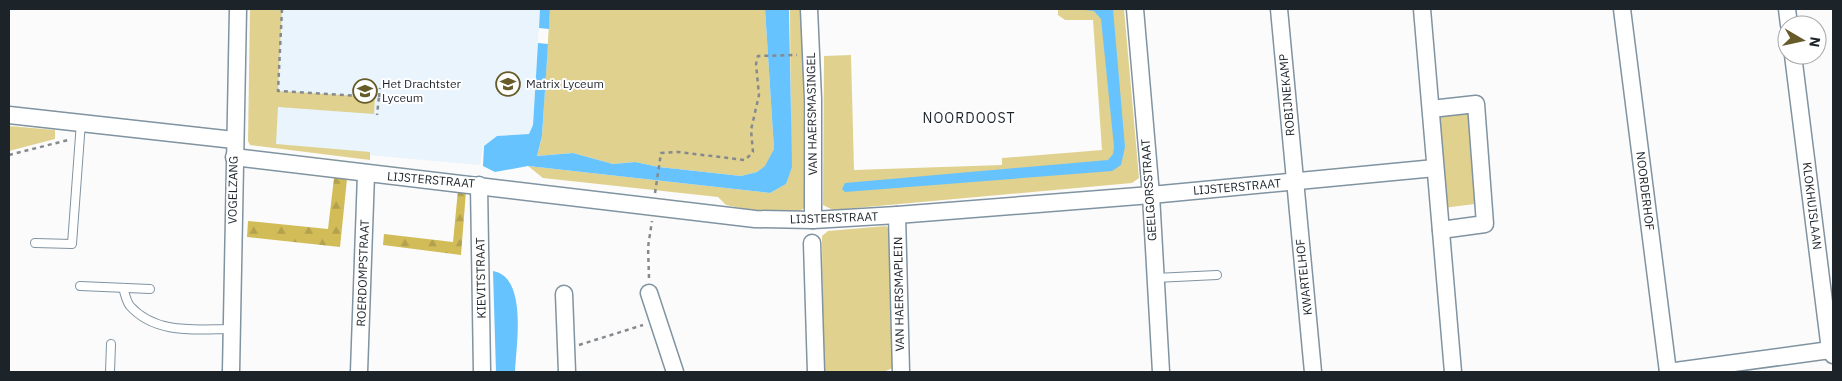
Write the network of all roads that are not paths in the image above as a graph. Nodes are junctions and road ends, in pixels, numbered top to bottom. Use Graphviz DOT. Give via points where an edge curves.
graph roads {
  1 [pos="238,9"];
  2 [pos="809,9"];
  3 [pos="1135,9"];
  4 [pos="1279,9"];
  5 [pos="1422,9"];
  6 [pos="1622,9"];
  7 [pos="1794,65"];
  8 [pos="1431,109"];
  9 [pos="9,115"];
  10 [pos="75,121"];
  11 [pos="234,140"];
  12 [pos="234,157"];
  13 [pos="1435,168"];
  14 [pos="366,174"];
  15 [pos="1294,181"];
  16 [pos="479,185"];
  17 [pos="1151,195"];
  18 [pos="897,215"];
  19 [pos="813,220"];
  20 [pos="1441,230"];
  21 [pos="35,243"];
  22 [pos="812,243"];
  23 [pos="1217,274"];
  24 [pos="1155,278"];
  25 [pos="80,286"];
  26 [pos="123,288"];
  27 [pos="150,289"];
  28 [pos="649,293"];
  29 [pos="564,294"];
  30 [pos="232,329"];
  31 [pos="111,344"];
  32 [pos="1832,352"];
  33 [pos="110,372"];
  34 [pos="231,372"];
  35 [pos="359,372"];
  36 [pos="482,372"];
  37 [pos="567,372"];
  38 [pos="675,372"];
  39 [pos="816,372"];
  40 [pos="901,372"];
  41 [pos="1160,372"];
  42 [pos="1313,372"];
  43 [pos="1453,372"];
  44 [pos="1668,372"];
  1 -- 11 [label="street, VOGELZANG"];
  2 -- 19 [label="street, VAN HAERSMASINGEL"];
  3 -- 17 [label="street, GEELGORSSTRAAT"];
  4 -- 15 [label="street, ROBIJNEKAMP"];
  5 -- 8 [label="street"];
  6 -- 44 [label="street, NOORDERHOF"];
  7 -- 32 [label="street, KLOKHUISLAAN"];
  8 -- 13 [label="street"];
  8 -- 20 [label="street" via="1476,104 1485,224"];
  9 -- 10 [label="street"];
  10 -- 11 [label="street"];
  10 -- 21 [label="lane" via="72,244"];
  11 -- 12 [label="street, VOGELZANG"];
  12 -- 14 [label="street, LIJSTERSTRAAT"];
  12 -- 30 [label="street, VOGELZANG"];
  13 -- 15 [label="street, LIJSTERSTRAAT"];
  13 -- 20 [label="street"];
  14 -- 16 [label="street, LIJSTERSTRAAT"];
  14 -- 35 [label="street, ROERDOMPSTRAAT"];
  15 -- 17 [label="street, LIJSTERSTRAAT"];
  15 -- 42 [label="street, KWARTELHOF"];
  16 -- 19 [label="street, LIJSTERSTRAAT" via="654,200 755,218"];
  16 -- 36 [label="street, KIEVITSTRAAT"];
  17 -- 18 [label="street, LIJSTERSTRAAT"];
  17 -- 24 [label="street, GEELGORSSTRAAT"];
  18 -- 19 [label="street, LIJSTERSTRAAT"];
  18 -- 40 [label="street, VAN HAERSMAPLEIN"];
  20 -- 43 [label="street"];
  22 -- 39 [label="street"];
  23 -- 24 [label="lane"];
  24 -- 41 [label="street, GEELGORSSTRAAT"];
  25 -- 26 [label="lane"];
  26 -- 27 [label="lane"];
  26 -- 30 [label="lane" via="128,305 160,325 173,329"];
  28 -- 38 [label="street"];
  29 -- 37 [label="street"];
  30 -- 34 [label="street, VOGELZANG"];
  31 -- 33 [label="lane"];
  32 -- 44 [label="street"];
}
